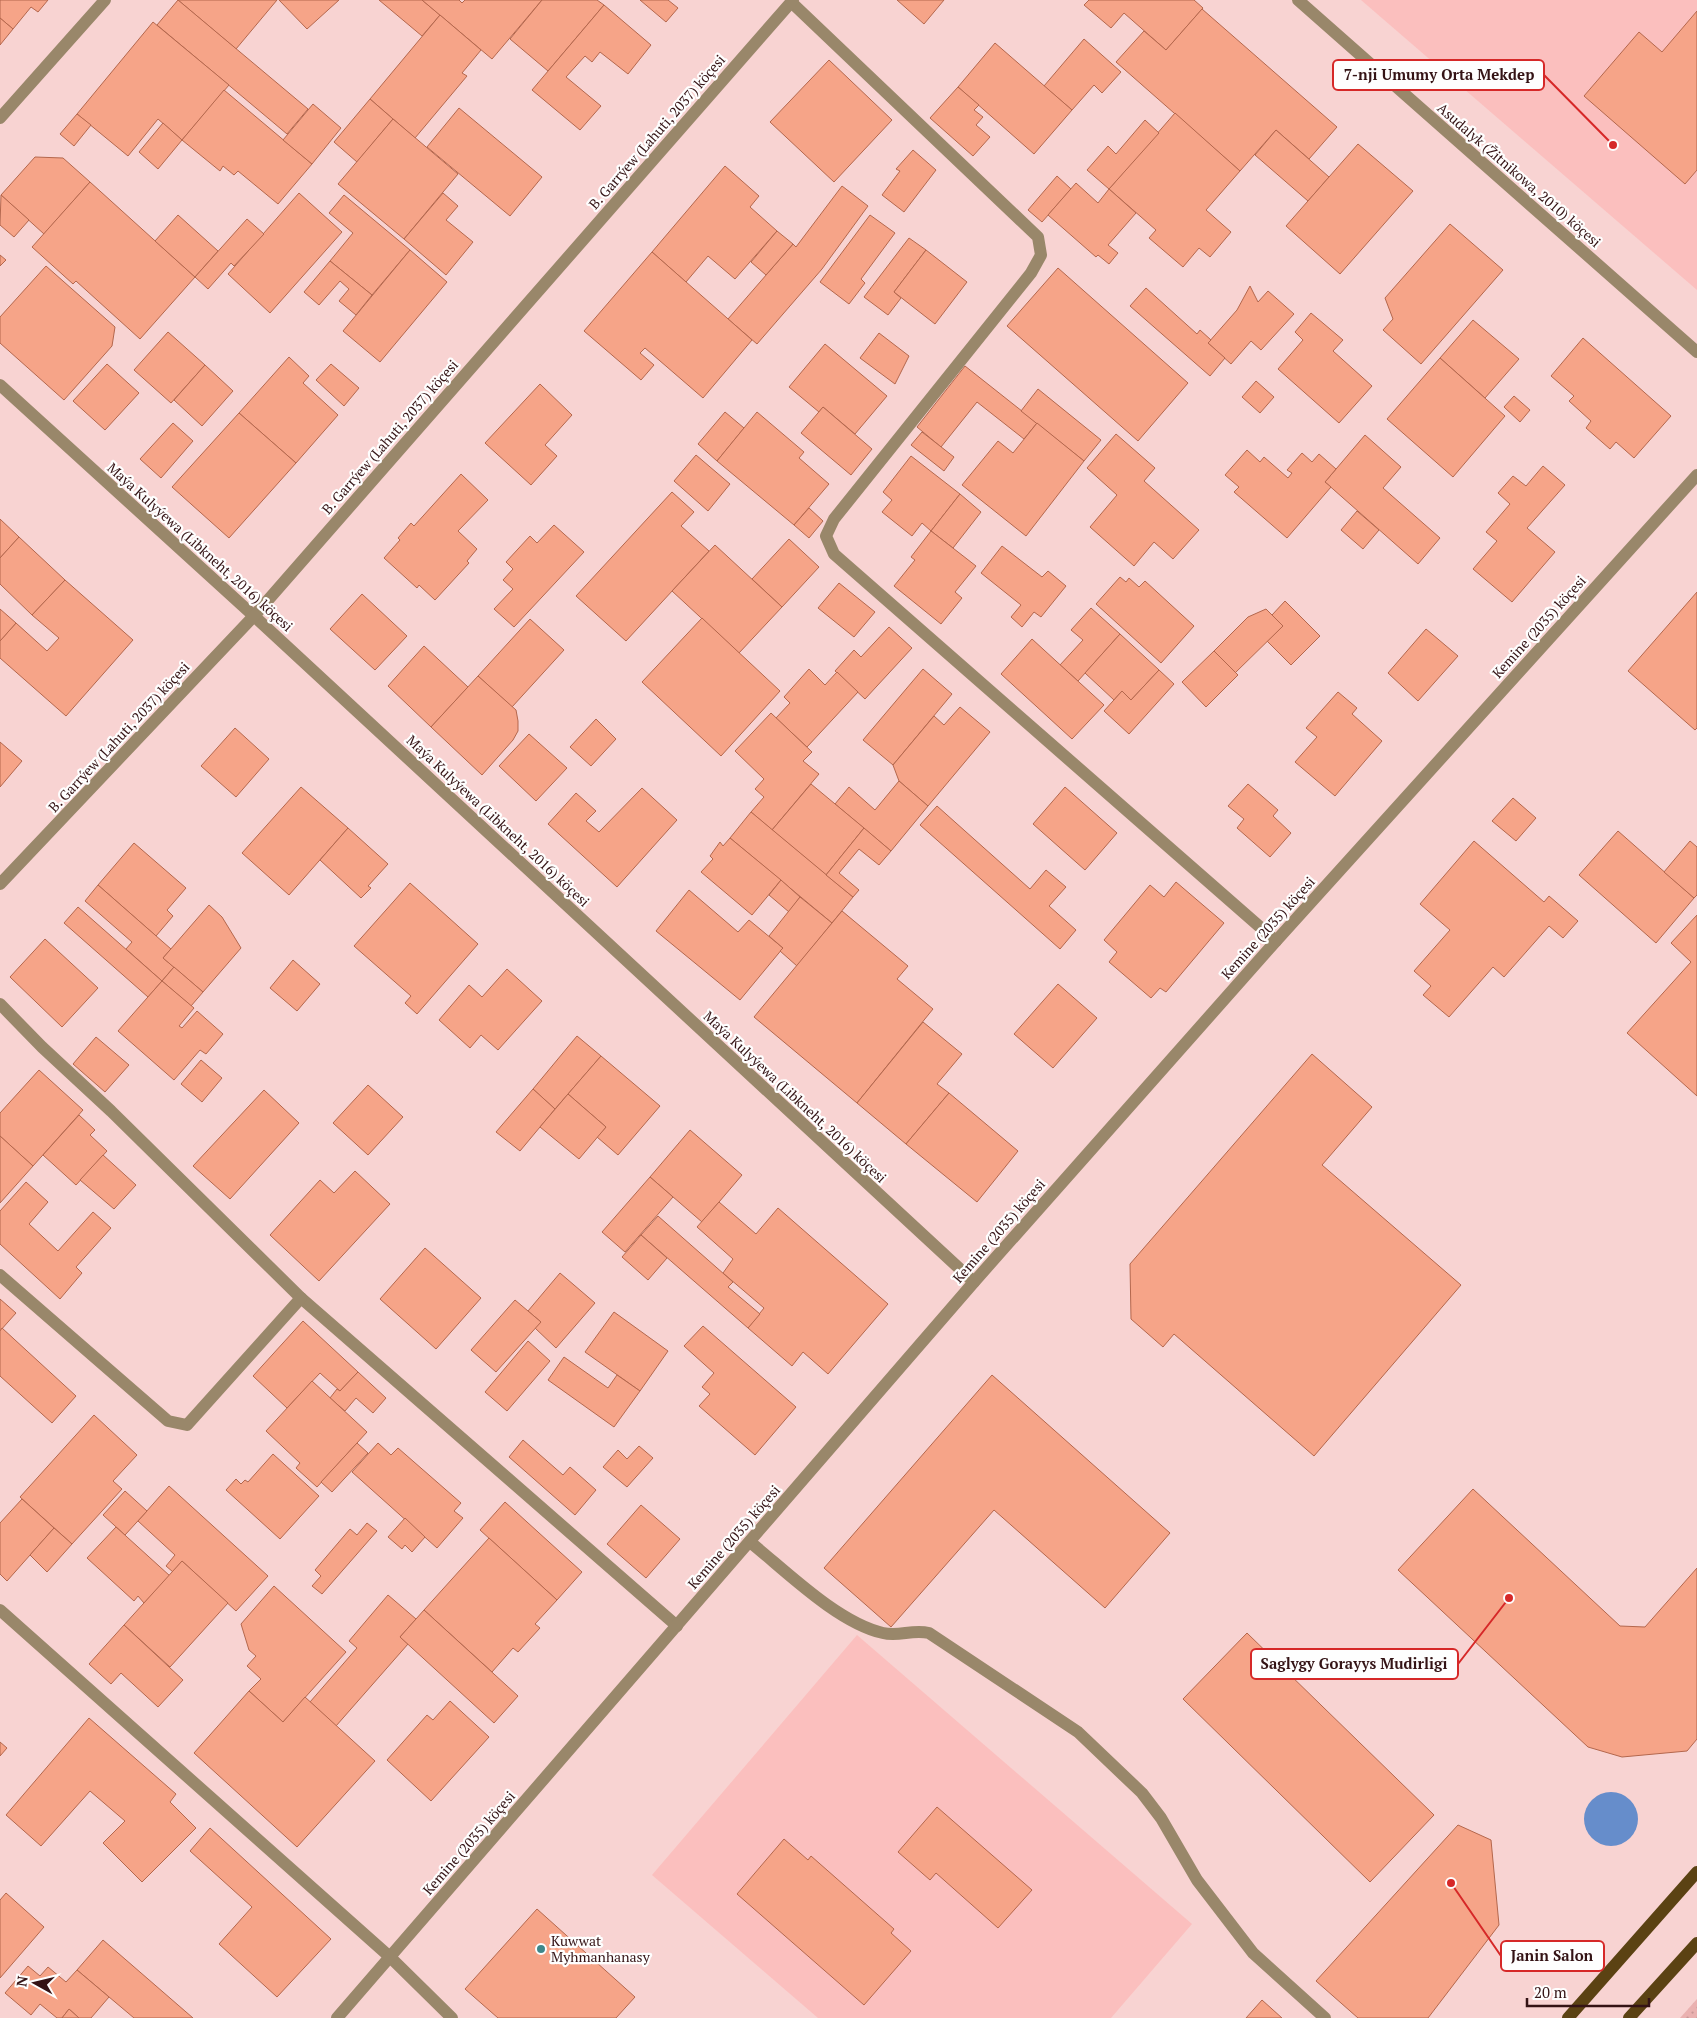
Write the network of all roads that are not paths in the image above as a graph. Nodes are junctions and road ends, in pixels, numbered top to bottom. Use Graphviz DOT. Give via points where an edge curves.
graph roads {
  1 [pos="105,0"];
  2 [pos="1298,0"];
  3 [pos="792,1"];
  4 [pos="0,118"];
  5 [pos="1697,352"];
  6 [pos="0,385"];
  7 [pos="1697,475"];
  8 [pos="254,616"];
  9 [pos="0,884"];
  10 [pos="1276,941"];
  11 [pos="0,1004"];
  12 [pos="0,1275"];
  13 [pos="974,1282"];
  14 [pos="301,1298"];
  15 [pos="750,1542"];
  16 [pos="0,1610"];
  17 [pos="677,1626"];
  18 [pos="1697,1872"];
  19 [pos="1697,1943"];
  20 [pos="390,1957"];
  21 [pos="336,2018"];
  22 [pos="452,2018"];
  23 [pos="1325,2018"];
  24 [pos="1568,2018"];
  25 [pos="1629,2018"];
  1 -- 4 [label="street"];
  2 -- 5 [label="street, Asudalyk (Žitnikowa, 2010) köçesi"];
  3 -- 8 [label="street, B. Garrýew (Lahuti, 2037) köçesi"];
  3 -- 10 [label="street" via="1038,237 1041,255 1031,273 834,519 826,536 834,554"];
  6 -- 8 [label="street, Maýa Kulyýewa (Libkneht, 2016) köçesi"];
  7 -- 10 [label="street, Kemine (2035) köçesi"];
  8 -- 9 [label="street, B. Garrýew (Lahuti, 2037) köçesi"];
  8 -- 13 [label="street, Maýa Kulyýewa (Libkneht, 2016) köçesi"];
  10 -- 13 [label="street, Kemine (2035) köçesi"];
  11 -- 14 [label="street"];
  12 -- 14 [label="street" via="168,1421 188,1425"];
  13 -- 15 [label="street, Kemine (2035) köçesi"];
  14 -- 17 [label="street"];
  15 -- 17 [label="street, Kemine (2035) köçesi"];
  15 -- 23 [label="street" via="826,1603 859,1624 884,1634 917,1630 929,1633 1078,1732 1142,1793 1161,1818 1197,1880 1253,1953"];
  16 -- 20 [label="street"];
  17 -- 20 [label="street, Kemine (2035) köçesi"];
  18 -- 24 [label="main road"];
  19 -- 25 [label="main road"];
  20 -- 21 [label="street, Kemine (2035) köçesi"];
  20 -- 22 [label="street"];
}
